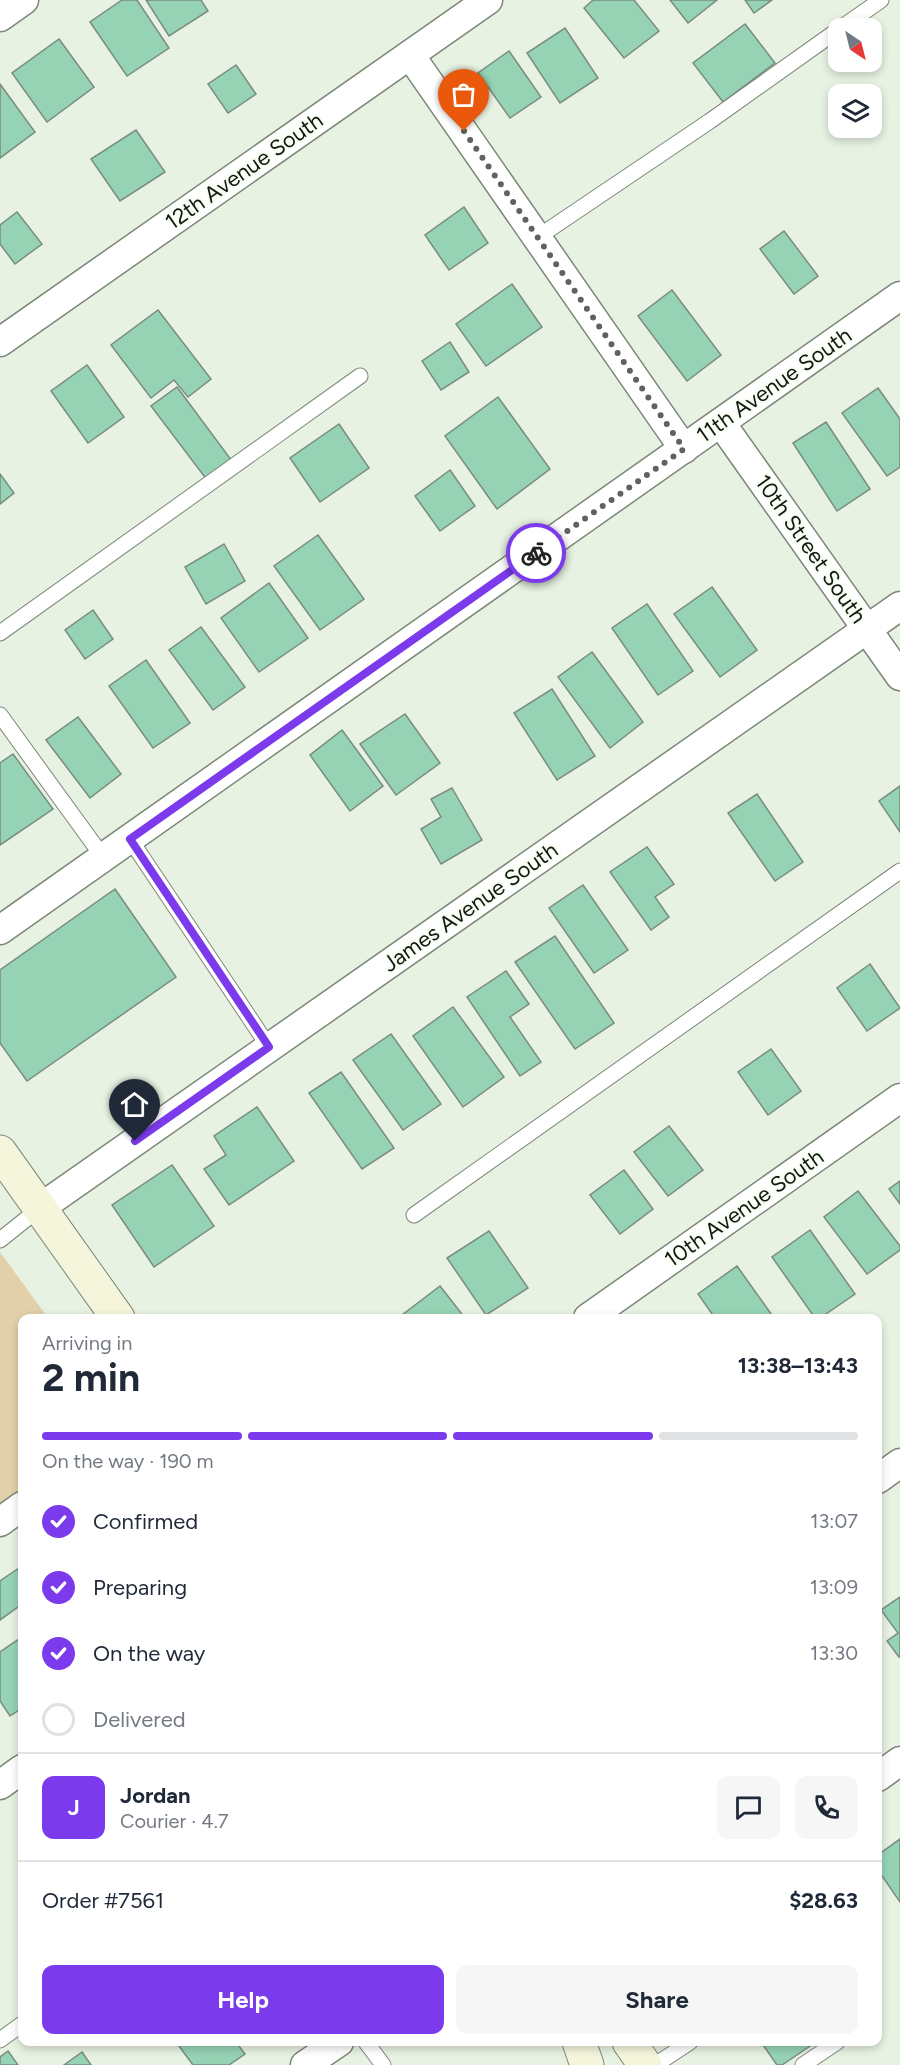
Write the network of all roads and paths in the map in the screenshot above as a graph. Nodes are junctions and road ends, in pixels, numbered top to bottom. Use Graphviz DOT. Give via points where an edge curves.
graph roads {
  1 [pos="24,0"];
  2 [pos="488,0"];
  3 [pos="881,0"];
  4 [pos="0,17"];
  5 [pos="856,18"];
  6 [pos="828,37"];
  7 [pos="410,55"];
  8 [pos="538,237"];
  9 [pos="900,296"];
  10 [pos="0,342"];
  11 [pos="360,376"];
  12 [pos="721,423"];
  13 [pos="684,449"];
  14 [pos="900,606"];
  15 [pos="868,629"];
  16 [pos="0,633"];
  17 [pos="900,676"];
  18 [pos="0,715"];
  19 [pos="130,839"];
  20 [pos="103,857"];
  21 [pos="900,872"];
  22 [pos="0,930"];
  23 [pos="269,1047"];
  24 [pos="900,1098"];
  25 [pos="0,1152"];
  26 [pos="40,1208"];
  27 [pos="414,1215"];
  28 [pos="0,1240"];
  29 [pos="115,1314"];
  30 [pos="594,1314"];
  31 [pos="900,1463"];
  32 [pos="882,1476"];
  33 [pos="18,1509"];
  34 [pos="0,1522"];
  35 [pos="900,1761"];
  36 [pos="18,1772"];
  37 [pos="882,1774"];
  38 [pos="0,1785"];
  39 [pos="18,2027"];
  40 [pos="0,2040"];
  41 [pos="333,2046"];
  42 [pos="369,2046"];
  43 [pos="580,2046"];
  44 [pos="631,2046"];
  45 [pos="684,2046"];
  46 [pos="831,2046"];
  47 [pos="305,2065"];
  48 [pos="383,2065"];
  49 [pos="587,2065"];
  50 [pos="645,2065"];
  51 [pos="655,2065"];
  52 [pos="803,2065"];
  1 -- 4 [label="street"];
  2 -- 7 [label="street, 12th Avenue South"];
  3 -- 5 [label="lane"];
  6 -- 8 [label="lane"];
  7 -- 8 [label="street"];
  7 -- 10 [label="street, 12th Avenue South"];
  8 -- 13 [label="street"];
  9 -- 12 [label="street, 11th Avenue South"];
  11 -- 16 [label="lane"];
  12 -- 13 [label="street, 11th Avenue South"];
  12 -- 15 [label="street, 10th Street South"];
  13 -- 19 [label="street, 11th Avenue South"];
  14 -- 15 [label="street, James Avenue South"];
  15 -- 17 [label="street, 10th Street South"];
  15 -- 23 [label="street, James Avenue South"];
  18 -- 20 [label="lane"];
  19 -- 20 [label="street, 11th Avenue South"];
  19 -- 23 [label="lane"];
  20 -- 22 [label="street, 11th Avenue South"];
  21 -- 27 [label="lane"];
  23 -- 26 [label="street, James Avenue South"];
  24 -- 30 [label="street, 10th Avenue South"];
  25 -- 26 [label="main road"];
  26 -- 28 [label="lane"];
  26 -- 29 [label="main road"];
  31 -- 32 [label="street"];
  33 -- 34 [label="street"];
  35 -- 37 [label="street"];
  36 -- 38 [label="street"];
  39 -- 40 [label="lane"];
  41 -- 47 [label="street"];
  42 -- 48 [label="lane"];
  43 -- 49 [label="main road"];
  44 -- 50 [label="main road"];
  45 -- 51 [label="lane"];
  46 -- 52 [label="lane"];
}
